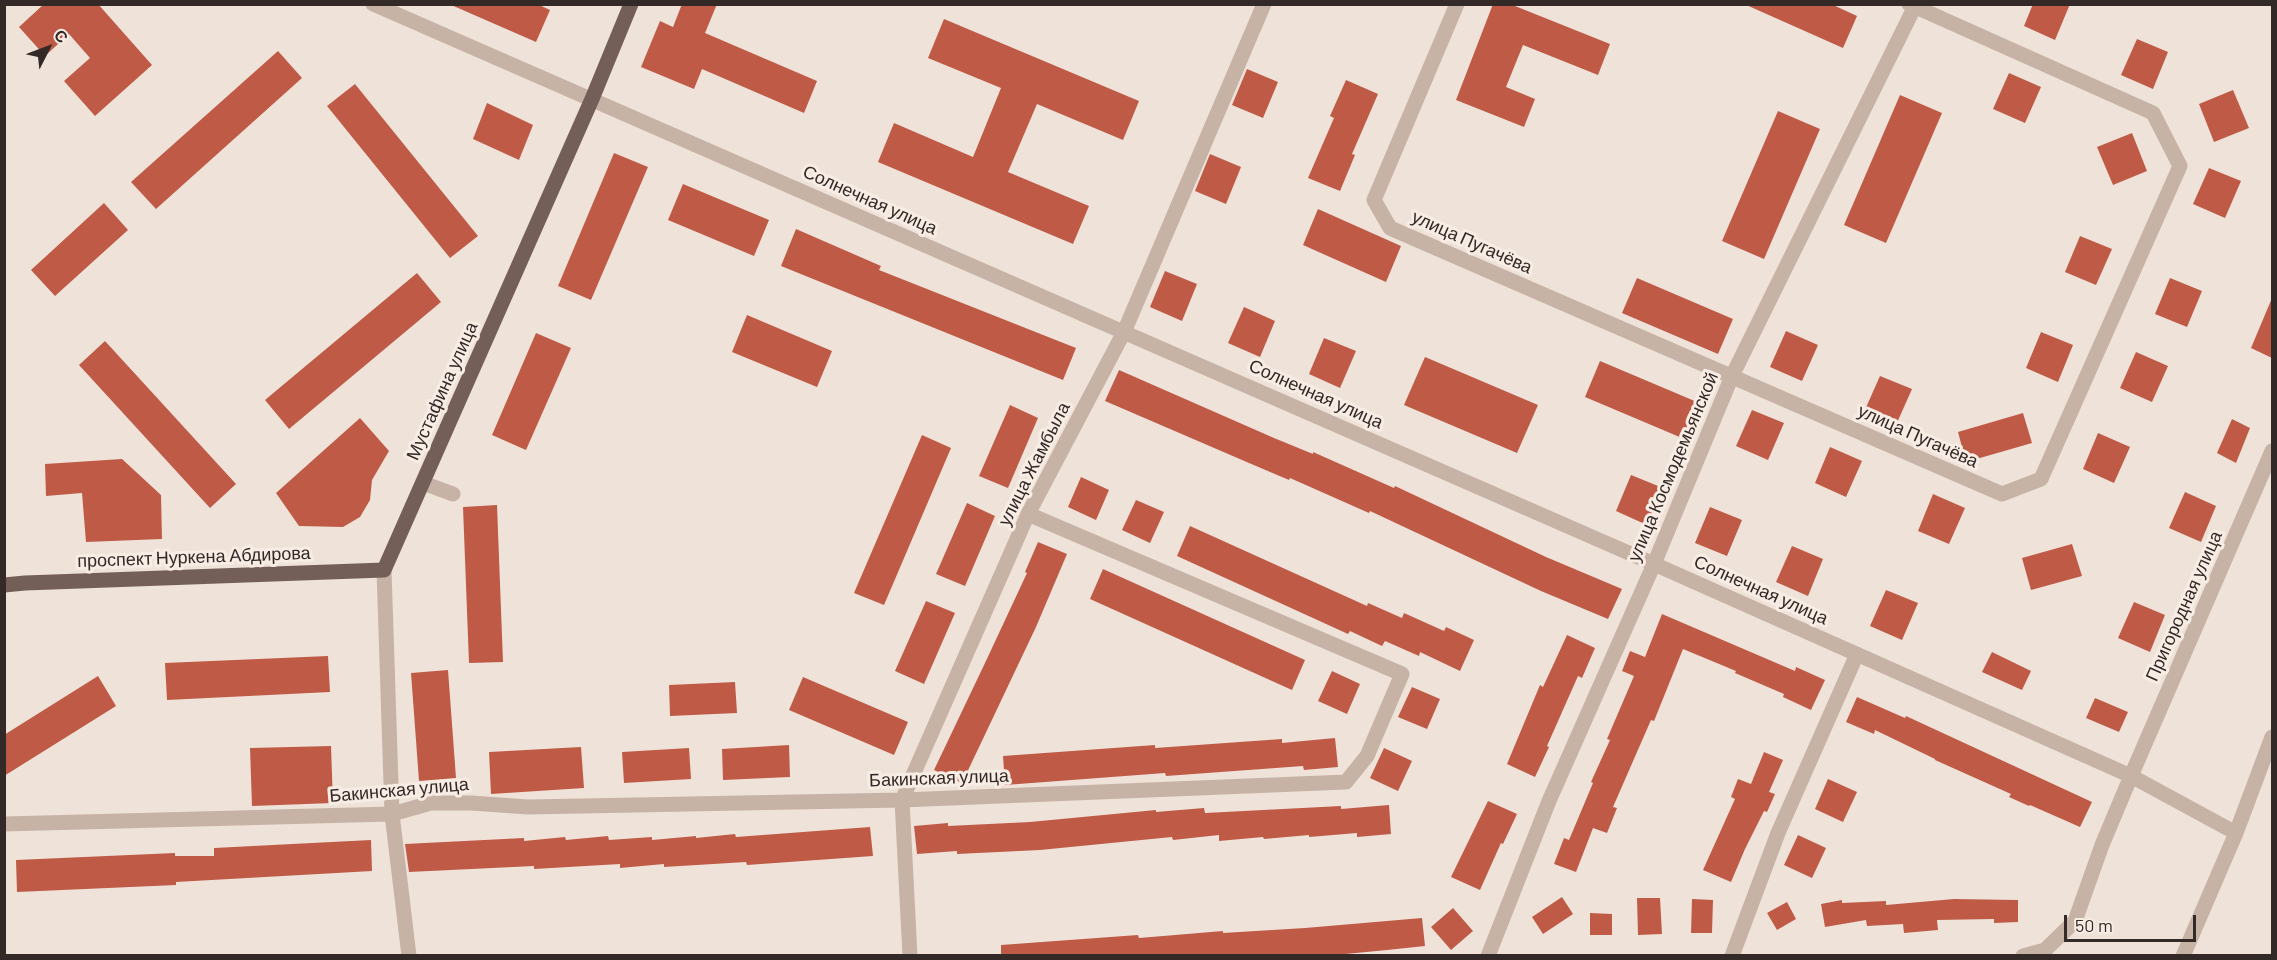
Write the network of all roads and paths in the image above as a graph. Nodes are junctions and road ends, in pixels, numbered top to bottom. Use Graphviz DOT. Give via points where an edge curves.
graph roads {
  1 [pos="373,4"];
  2 [pos="631,4"];
  3 [pos="1264,4"];
  4 [pos="1456,4"];
  5 [pos="1913,5"];
  6 [pos="592,99"];
  7 [pos="1125,332"];
  8 [pos="1732,376"];
  9 [pos="2272,451"];
  10 [pos="423,483"];
  11 [pos="453,494"];
  12 [pos="1028,514"];
  13 [pos="1654,564"];
  14 [pos="384,570"];
  15 [pos="4,585"];
  16 [pos="1857,654"];
  17 [pos="2272,737"];
  18 [pos="2131,776"];
  19 [pos="902,800"];
  20 [pos="392,814"];
  21 [pos="4,824"];
  22 [pos="2236,833"];
  23 [pos="409,956"];
  24 [pos="910,956"];
  25 [pos="1488,956"];
  26 [pos="1732,956"];
  27 [pos="2024,956"];
  28 [pos="2183,956"];
  1 -- 6 [label="street, Солнечная улица"];
  2 -- 6 [label="main road, Мустафина улица"];
  3 -- 7 [label="street, улица Жамбыла"];
  4 -- 8 [label="street, улица Пугачёва" via="1374,200 1390,228"];
  5 -- 8 [label="street, улица Космодемьянской"];
  5 -- 8 [label="street, улица Пугачёва" via="2153,113 2180,166 2041,479 2002,494"];
  6 -- 7 [label="street, Солнечная улица"];
  6 -- 10 [label="main road, Мустафина улица"];
  7 -- 12 [label="street, улица Жамбыла"];
  7 -- 13 [label="street, Солнечная улица"];
  8 -- 13 [label="street, улица Космодемьянской"];
  9 -- 18 [label="street, Пригородная улица"];
  10 -- 11 [label="street"];
  10 -- 14 [label="main road, Мустафина улица"];
  12 -- 19 [label="street, улица Жамбыла"];
  12 -- 19 [label="street, Бакинская улица" via="1402,674 1367,756 1346,782"];
  13 -- 16 [label="street, Солнечная улица"];
  13 -- 25 [label="street, улица Космодемьянской" via="1550,801"];
  14 -- 15 [label="main road, проспект Нуркена Абдирова"];
  14 -- 20 [label="street, Мустафина улица"];
  16 -- 18 [label="street, Солнечная улица"];
  16 -- 26 [label="street" via="1778,833"];
  17 -- 22 [label="street"];
  18 -- 22 [label="street, Солнечная улица"];
  18 -- 27 [label="street, Пригородная улица" via="2075,921 2045,950"];
  19 -- 20 [label="street, Бакинская улица" via="528,807 431,803"];
  19 -- 24 [label="street, улица Жамбыла"];
  20 -- 21 [label="street, Бакинская улица"];
  20 -- 23 [label="street, Мустафина улица"];
  22 -- 28 [label="street"];
}
